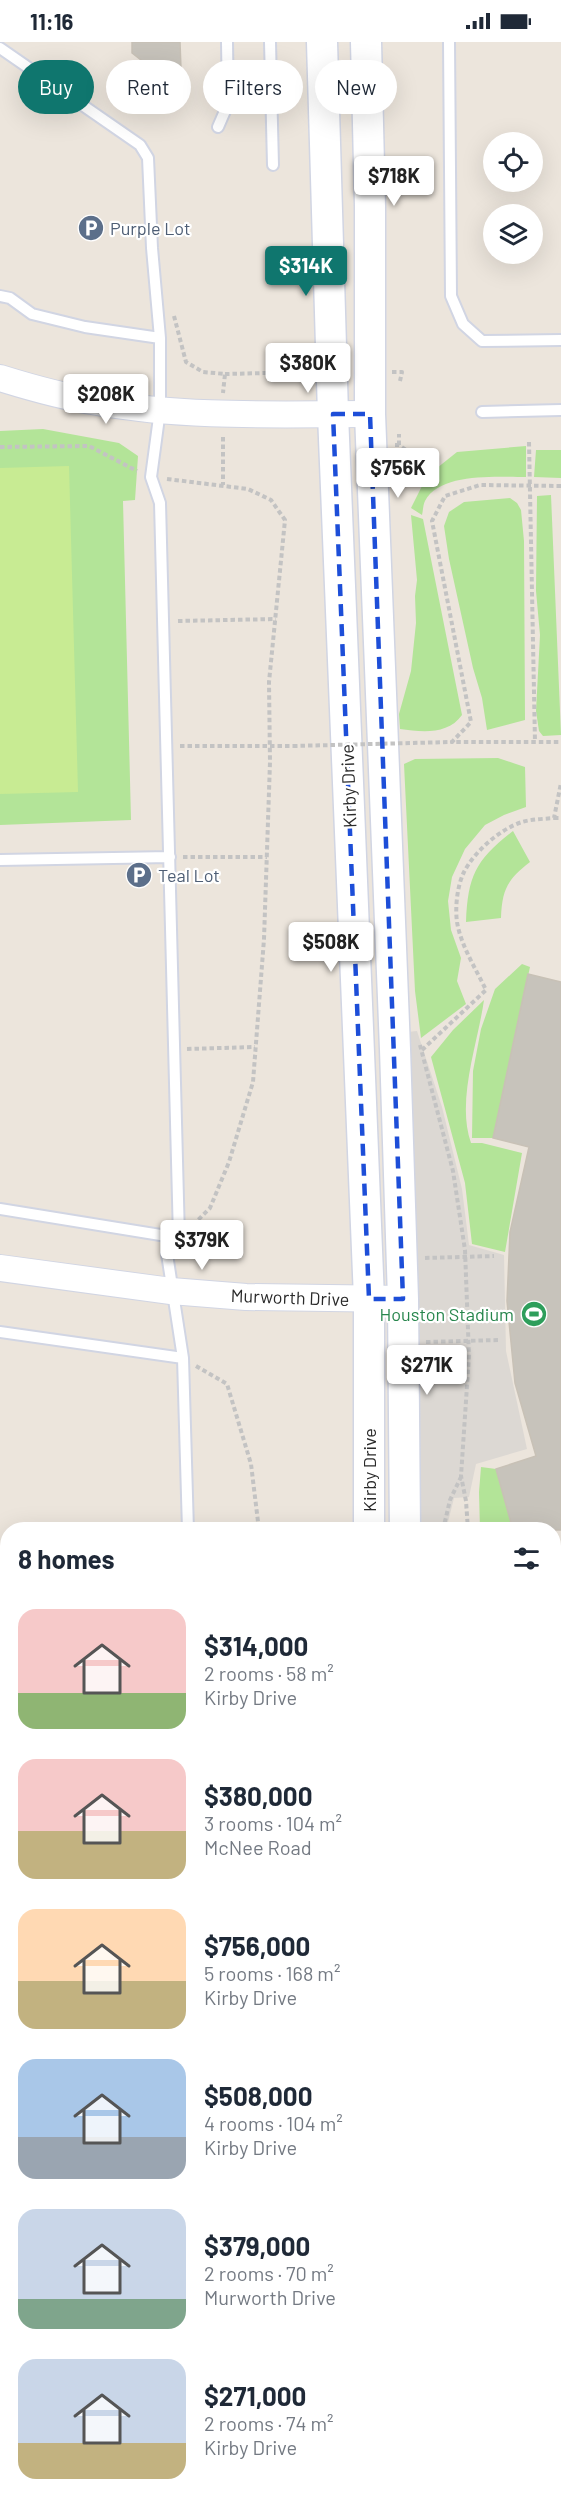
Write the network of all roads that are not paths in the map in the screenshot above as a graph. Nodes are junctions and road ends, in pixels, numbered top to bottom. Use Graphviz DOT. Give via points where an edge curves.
graph roads {
  1 [pos="227,42"];
  2 [pos="270,42"];
  3 [pos="322,42"];
  4 [pos="366,42"];
  5 [pos="449,42"];
  6 [pos="0,48"];
  7 [pos="218,127"];
  8 [pos="273,165"];
  9 [pos="0,296"];
  10 [pos="160,338"];
  11 [pos="561,340"];
  12 [pos="0,378"];
  13 [pos="160,410"];
  14 [pos="561,410"];
  15 [pos="482,412"];
  16 [pos="333,414"];
  17 [pos="370,414"];
  18 [pos="387,853"];
  19 [pos="351,854"];
  20 [pos="170,857"];
  21 [pos="0,860"];
  22 [pos="0,1209"];
  23 [pos="179,1238"];
  24 [pos="0,1268"];
  25 [pos="171,1291"];
  26 [pos="369,1299"];
  27 [pos="403,1299"];
  28 [pos="0,1332"];
  29 [pos="183,1358"];
  30 [pos="188,1522"];
  31 [pos="369,1522"];
  32 [pos="405,1522"];
  1 -- 7 [label="lane" via="228,104"];
  2 -- 8 [label="lane"];
  3 -- 16 [label="main road, Kirby Drive"];
  4 -- 17 [label="main road, Kirby Drive"];
  5 -- 11 [label="lane" via="451,296 463,324 482,341"];
  6 -- 10 [label="lane" via="145,151"];
  9 -- 10 [label="lane" via="10,298 32,314 74,325"];
  10 -- 13 [label="lane"];
  12 -- 13 [label="street" via="99,403"];
  13 -- 16 [label="street"];
  13 -- 20 [label="lane" via="151,477 160,503"];
  14 -- 15 [label="lane"];
  16 -- 17 [label="street"];
  16 -- 19 [label="main road, Kirby Drive"];
  17 -- 18 [label="main road, Kirby Drive"];
  18 -- 19 [label="main road"];
  18 -- 27 [label="main road, Kirby Drive"];
  19 -- 26 [label="main road, Kirby Drive"];
  20 -- 21 [label="lane"];
  20 -- 23 [label="lane"];
  22 -- 23 [label="lane"];
  23 -- 25 [label="lane" via="167,1254"];
  24 -- 25 [label="street, Murworth Drive"];
  25 -- 26 [label="street, Murworth Drive"];
  25 -- 29 [label="lane"];
  26 -- 27 [label="street, Murworth Drive"];
  26 -- 31 [label="main road, Kirby Drive"];
  27 -- 32 [label="main road, Kirby Drive"];
  28 -- 29 [label="lane"];
  29 -- 30 [label="lane"];
}
